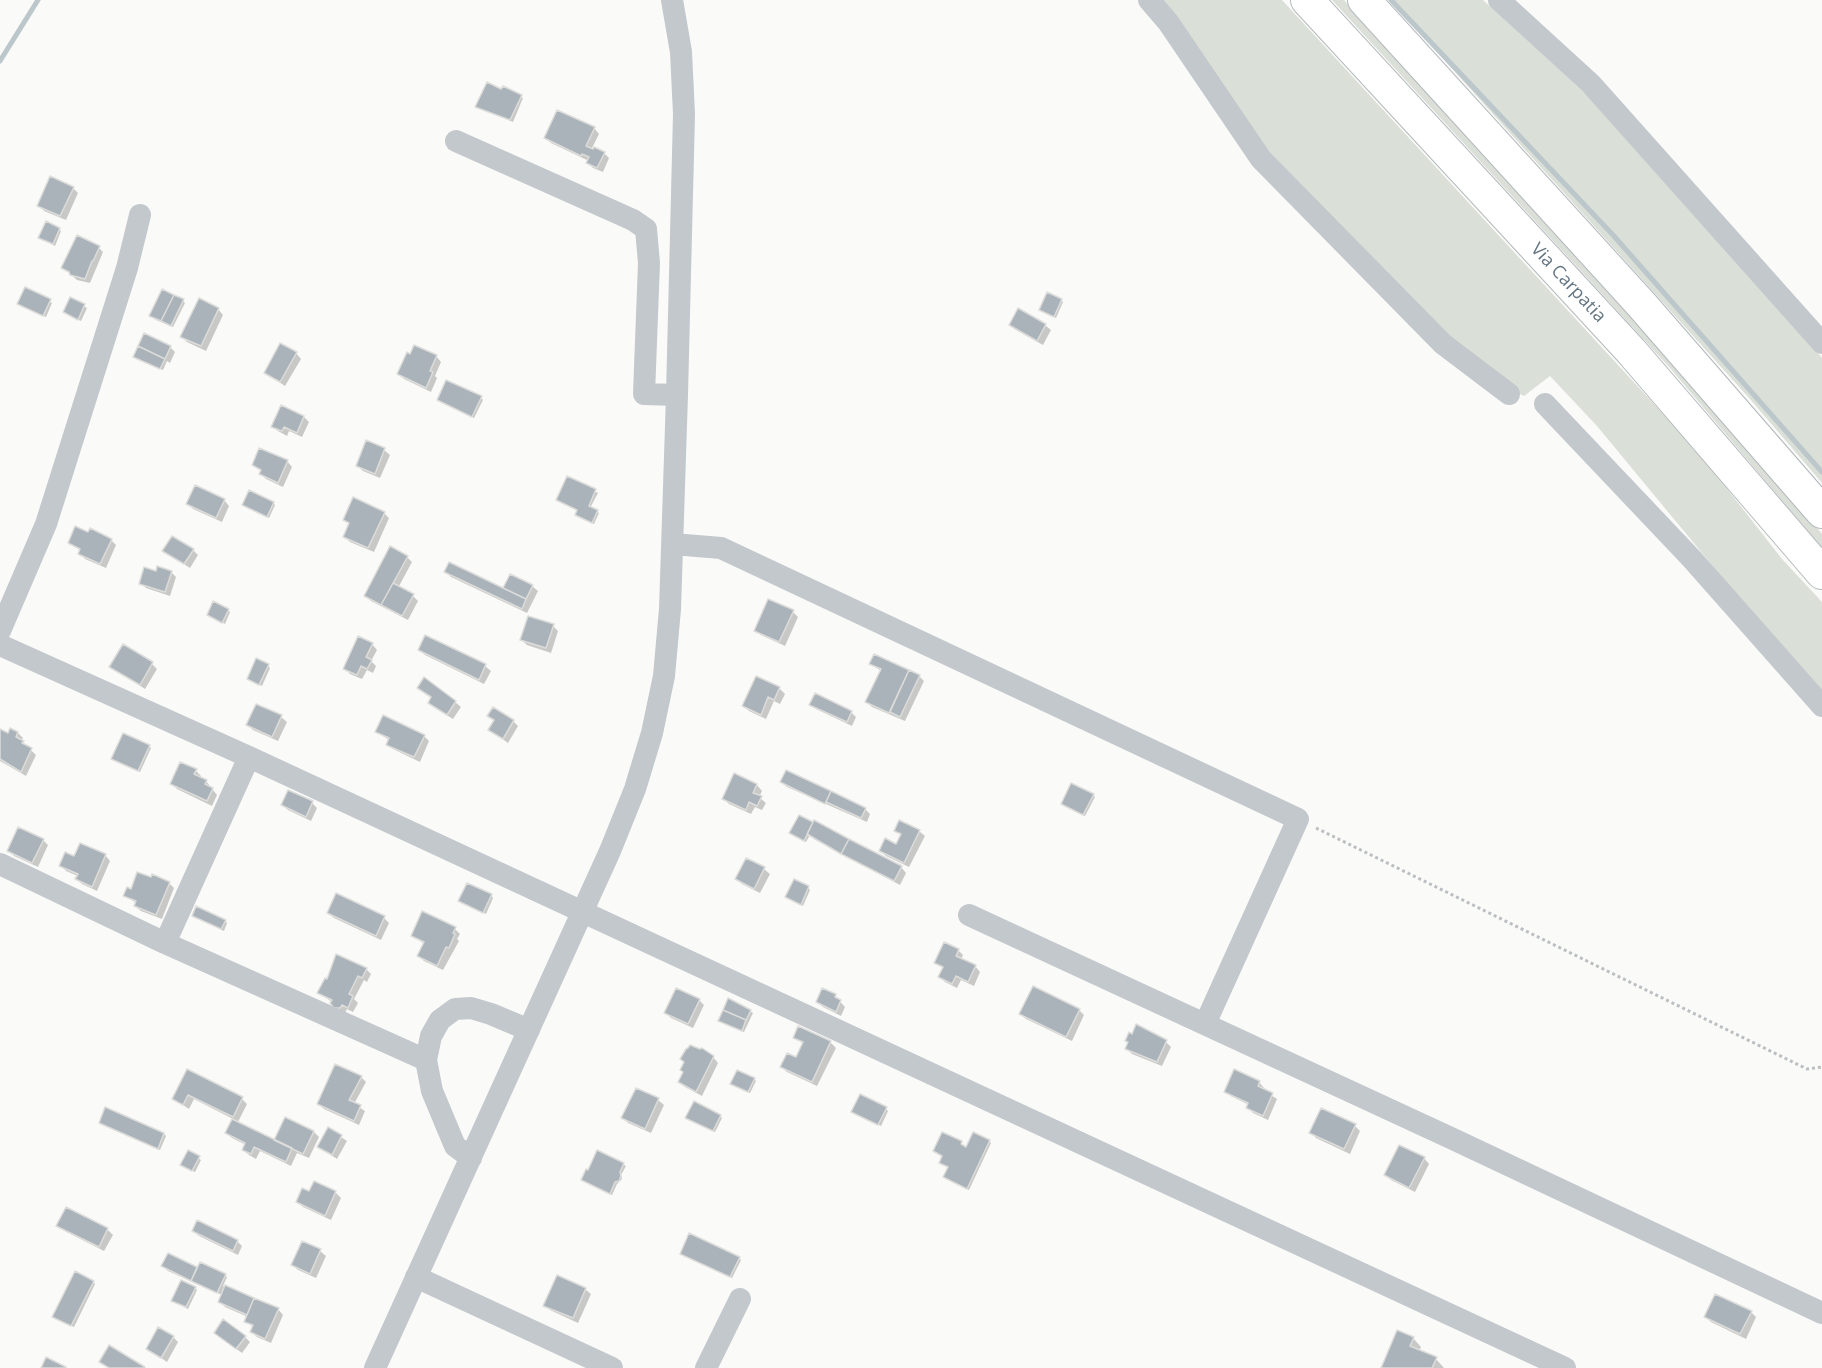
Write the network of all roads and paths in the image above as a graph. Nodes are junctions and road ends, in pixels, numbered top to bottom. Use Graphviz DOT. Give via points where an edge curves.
graph roads {
  1 [pos="672,0"];
  2 [pos="1149,0"];
  3 [pos="1307,0"];
  4 [pos="1364,0"];
  5 [pos="1499,0"];
  6 [pos="456,141"];
  7 [pos="140,215"];
  8 [pos="1822,343"];
  9 [pos="1509,394"];
  10 [pos="678,395"];
  11 [pos="1545,404"];
  12 [pos="1822,512"];
  13 [pos="673,544"];
  14 [pos="1822,573"];
  15 [pos="0,631"];
  16 [pos="0,645"];
  17 [pos="1822,706"];
  18 [pos="249,757"];
  19 [pos="1298,819"];
  20 [pos="0,864"];
  21 [pos="583,912"];
  22 [pos="969,915"];
  23 [pos="165,943"];
  24 [pos="1205,1024"];
  25 [pos="529,1030"];
  26 [pos="426,1060"];
  27 [pos="1822,1067"];
  28 [pos="471,1158"];
  29 [pos="416,1277"];
  30 [pos="740,1299"];
  31 [pos="1822,1313"];
  32 [pos="375,1368"];
  33 [pos="612,1368"];
  34 [pos="706,1368"];
  35 [pos="1565,1368"];
  1 -- 10 [label="street" via="681,52 684,114"];
  2 -- 9 [label="street" via="1261,159 1443,344"];
  3 -- 14 [label="highway, Via Carpatia" via="1631,351"];
  4 -- 12 [label="highway" via="1641,304"];
  5 -- 8 [label="street" via="1591,84"];
  6 -- 10 [label="street" via="646,229 649,263 644,394"];
  7 -- 15 [label="street" via="46,524"];
  10 -- 13 [label="street"];
  11 -- 17 [label="street" via="1692,559"];
  13 -- 19 [label="street" via="721,548"];
  13 -- 21 [label="street" via="664,676 652,733 635,789"];
  16 -- 18 [label="street"];
  18 -- 21 [label="street"];
  18 -- 23 [label="street"];
  19 -- 24 [label="street"];
  19 -- 27 [label="path" via="1807,1069"];
  20 -- 23 [label="street"];
  21 -- 25 [label="street"];
  21 -- 35 [label="street"];
  22 -- 24 [label="street"];
  23 -- 26 [label="street"];
  24 -- 31 [label="street"];
  25 -- 26 [label="street" via="471,1008 455,1010 440,1020 430,1036"];
  25 -- 28 [label="street"];
  26 -- 28 [label="street" via="432,1091 455,1146"];
  28 -- 29 [label="street"];
  29 -- 32 [label="street"];
  29 -- 33 [label="street"];
  30 -- 34 [label="street"];
}
